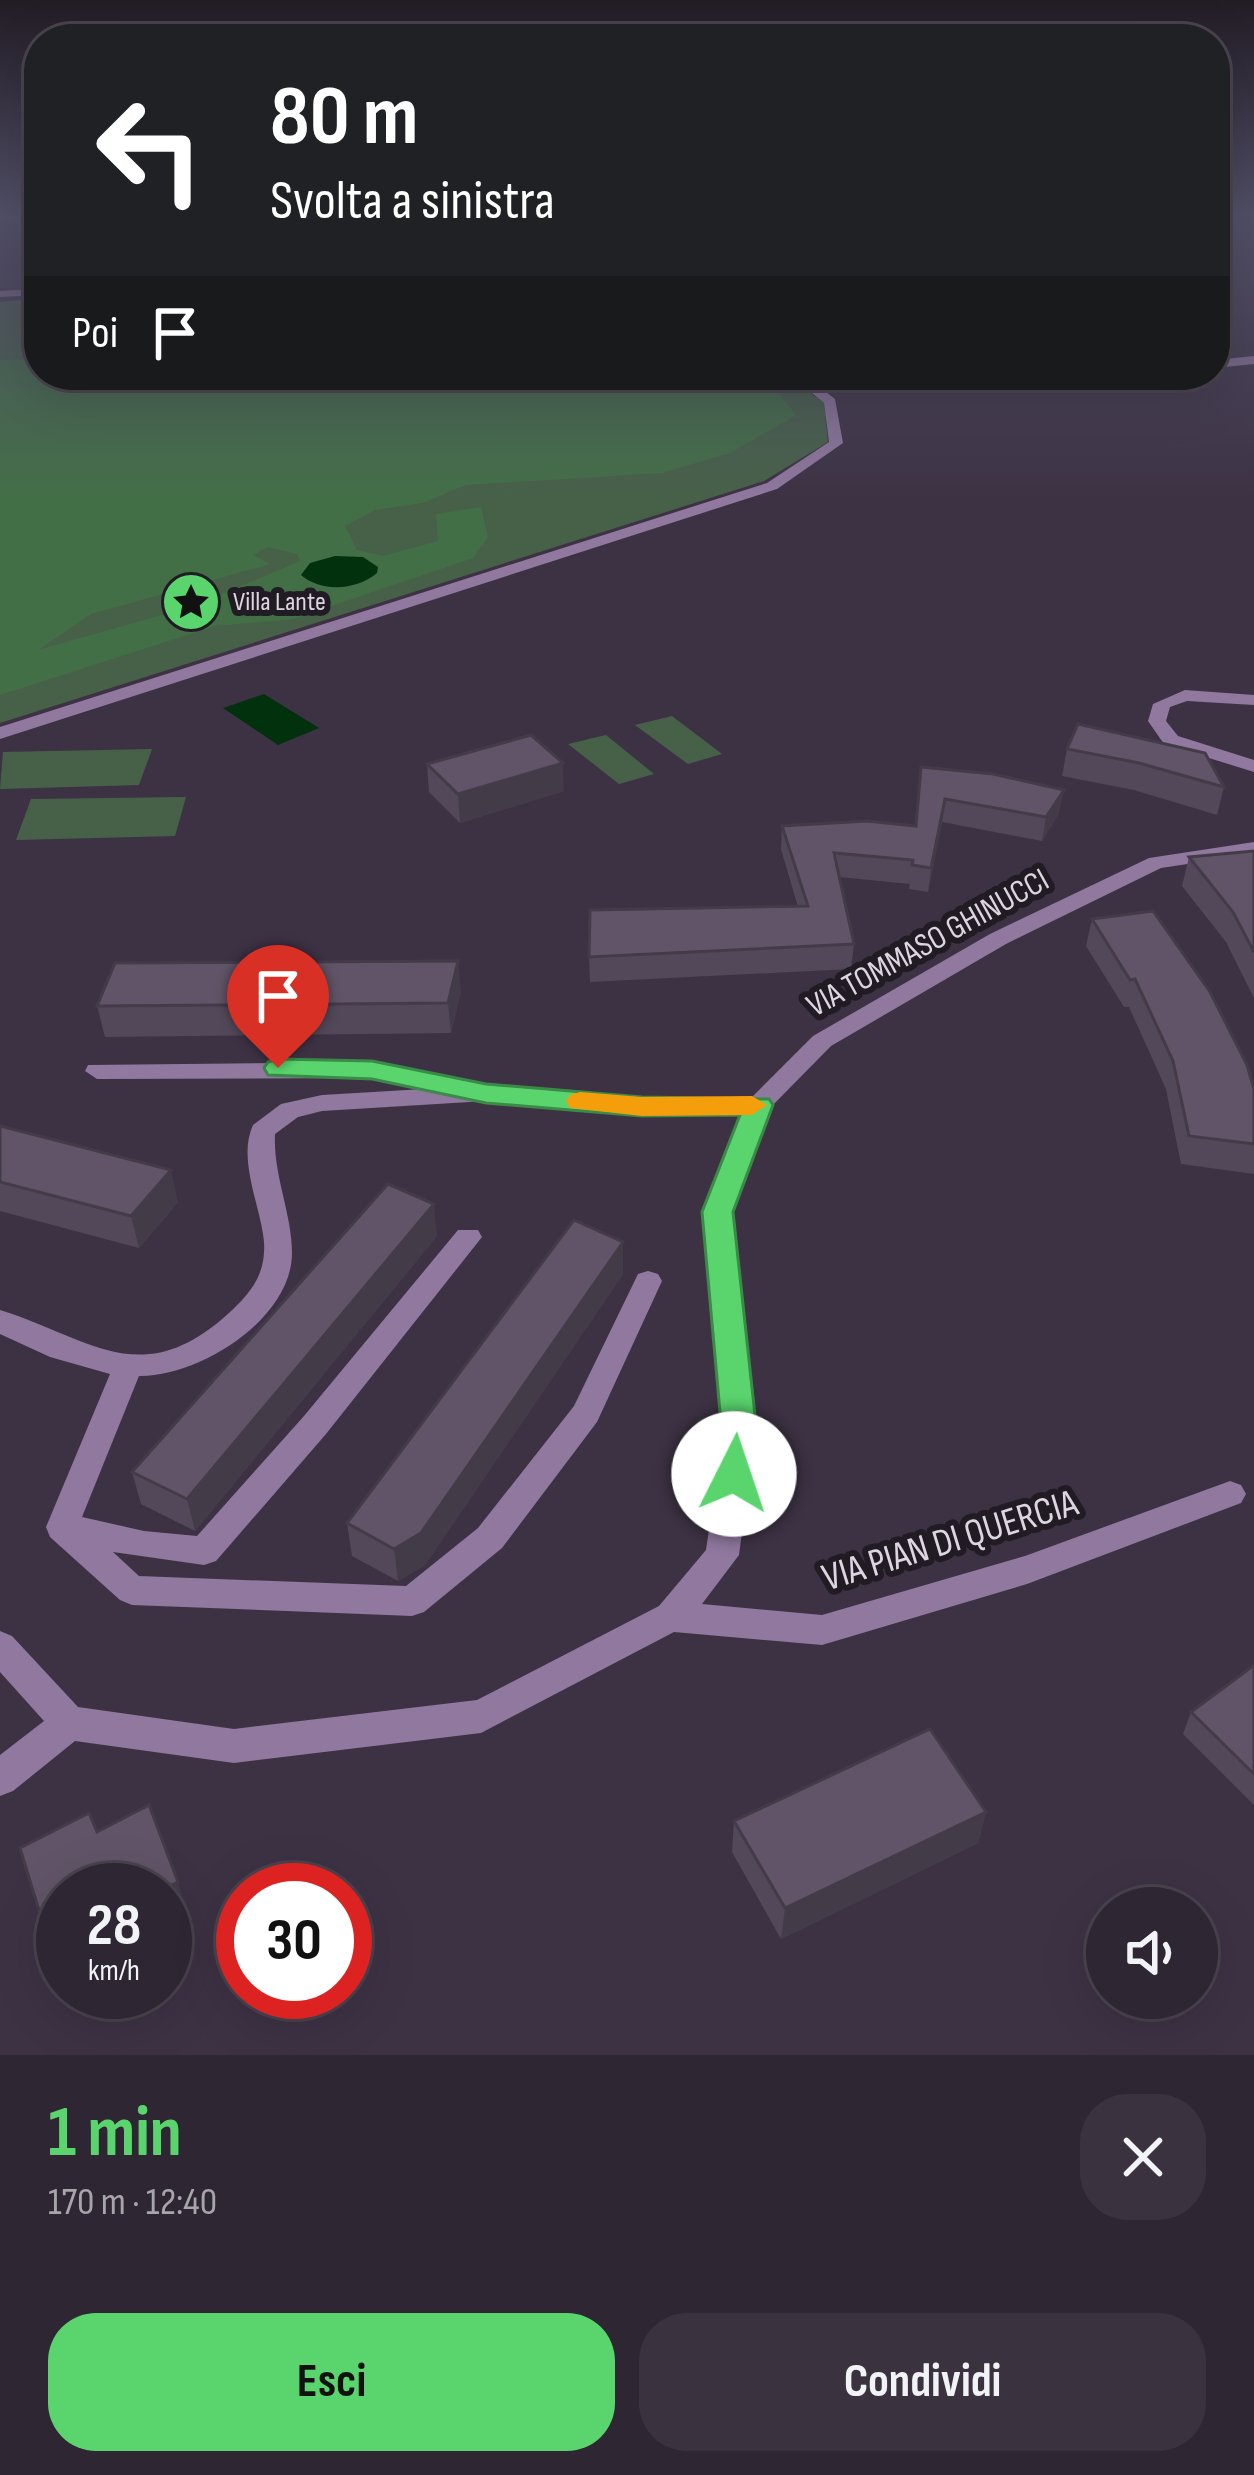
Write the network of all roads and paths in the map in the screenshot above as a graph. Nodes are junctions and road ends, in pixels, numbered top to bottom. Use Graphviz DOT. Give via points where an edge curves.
graph roads {
  1 [pos="814,390"];
  2 [pos="1254,700"];
  3 [pos="0,733"];
  4 [pos="1254,766"];
  5 [pos="1254,848"];
  6 [pos="97,1072"];
  7 [pos="486,1094"];
  8 [pos="759,1105"];
  9 [pos="468,1237"];
  10 [pos="648,1281"];
  11 [pos="0,1322"];
  12 [pos="128,1367"];
  13 [pos="1229,1494"];
  14 [pos="62,1527"];
  15 [pos="671,1617"];
  16 [pos="0,1647"];
  17 [pos="69,1723"];
  18 [pos="0,1778"];
  1 -- 3 [label="street" via="830,403 836,443 772,486"];
  2 -- 4 [label="street" via="1185,695 1162,704 1157,721 1171,740"];
  5 -- 8 [label="street, VIA TOMMASO GHINUCCI" via="1156,862 998,939 822,1041"];
  6 -- 7 [label="street" via="372,1070"];
  7 -- 8 [label="street" via="642,1107"];
  7 -- 12 [label="street" via="322,1103 290,1110 262,1131 258,1158 277,1270 222,1340 170,1363"];
  8 -- 15 [label="street, VIA TOMMASO GHINUCCI" via="718,1212 740,1434 722,1555"];
  9 -- 14 [label="street" via="204,1551"];
  10 -- 14 [label="street" via="586,1413 490,1538 412,1601 132,1589"];
  11 -- 12 [label="street" via="65,1355"];
  12 -- 14 [label="street"];
  13 -- 15 [label="street, VIA PIAN DI QUERCIA" via="1027,1570 822,1630"];
  15 -- 17 [label="street" via="481,1715 234,1746"];
  16 -- 17 [label="street"];
  17 -- 18 [label="street"];
}
